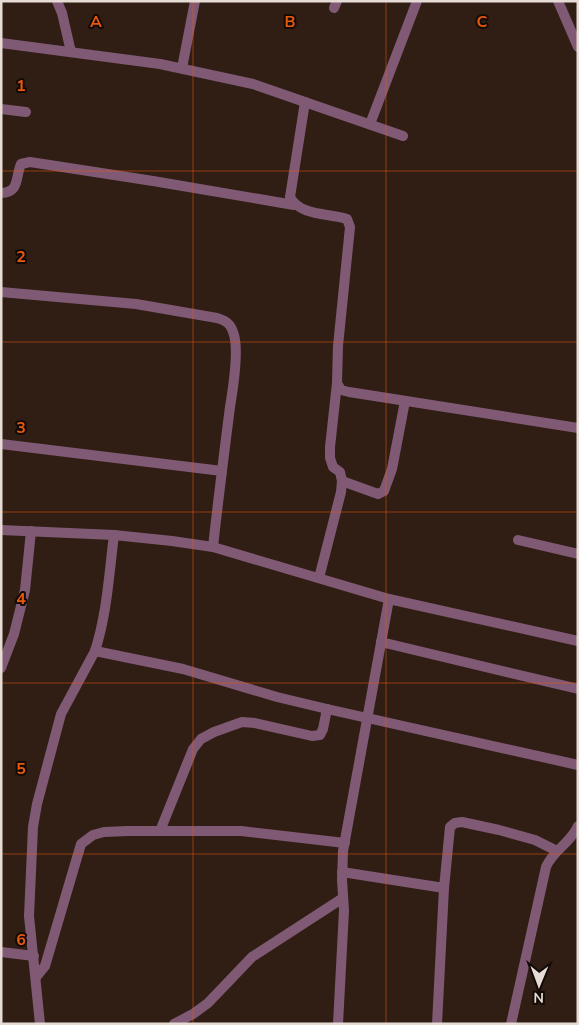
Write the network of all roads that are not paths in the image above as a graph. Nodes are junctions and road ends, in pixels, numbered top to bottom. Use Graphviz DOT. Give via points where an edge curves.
graph roads {
  1 [pos="57,1"];
  2 [pos="195,1"];
  3 [pos="417,1"];
  4 [pos="558,1"];
  5 [pos="1,44"];
  6 [pos="578,47"];
  7 [pos="71,52"];
  8 [pos="182,68"];
  9 [pos="305,102"];
  10 [pos="1,109"];
  11 [pos="26,112"];
  12 [pos="370,124"];
  13 [pos="404,136"];
  14 [pos="1,192"];
  15 [pos="294,205"];
  16 [pos="1,292"];
  17 [pos="337,383"];
  18 [pos="405,401"];
  19 [pos="578,428"];
  20 [pos="1,444"];
  21 [pos="222,471"];
  22 [pos="342,481"];
  23 [pos="1,530"];
  24 [pos="31,531"];
  25 [pos="114,535"];
  26 [pos="518,540"];
  27 [pos="213,547"];
  28 [pos="578,554"];
  29 [pos="319,578"];
  30 [pos="389,599"];
  31 [pos="578,641"];
  32 [pos="381,642"];
  33 [pos="95,651"];
  34 [pos="1,668"];
  35 [pos="578,689"];
  36 [pos="327,709"];
  37 [pos="367,718"];
  38 [pos="578,765"];
  39 [pos="578,826"];
  40 [pos="160,831"];
  41 [pos="345,843"];
  42 [pos="557,851"];
  43 [pos="342,872"];
  44 [pos="444,888"];
  45 [pos="343,898"];
  46 [pos="1,952"];
  47 [pos="34,956"];
  48 [pos="36,977"];
  49 [pos="40,1024"];
  50 [pos="174,1024"];
  51 [pos="338,1024"];
  52 [pos="437,1024"];
  53 [pos="510,1024"];
  1 -- 7 [label="street"];
  2 -- 8 [label="street"];
  3 -- 12 [label="street"];
  4 -- 6 [label="street"];
  5 -- 7 [label="street"];
  7 -- 8 [label="street"];
  8 -- 9 [label="street" via="253,84"];
  9 -- 12 [label="street"];
  9 -- 15 [label="street" via="290,188"];
  10 -- 11 [label="street"];
  12 -- 13 [label="street"];
  14 -- 15 [label="street" via="14,188 21,164 30,162"];
  15 -- 17 [label="street" via="346,219 350,227"];
  16 -- 21 [label="street" via="136,304 226,321 231,326 236,347"];
  17 -- 18 [label="street" via="341,390"];
  17 -- 22 [label="street" via="330,458"];
  18 -- 19 [label="street"];
  18 -- 22 [label="street" via="392,469 384,491 378,494"];
  20 -- 21 [label="street"];
  21 -- 27 [label="street"];
  22 -- 29 [label="street" via="342,492"];
  23 -- 24 [label="street"];
  24 -- 25 [label="street"];
  24 -- 34 [label="street" via="25,590"];
  25 -- 27 [label="street"];
  25 -- 33 [label="street" via="104,615"];
  26 -- 28 [label="street"];
  27 -- 29 [label="street"];
  29 -- 30 [label="street"];
  30 -- 31 [label="street"];
  30 -- 32 [label="street"];
  32 -- 35 [label="street"];
  32 -- 37 [label="street"];
  33 -- 36 [label="street" via="183,669"];
  33 -- 47 [label="street" via="61,714 37,804 29,916"];
  36 -- 37 [label="street"];
  36 -- 40 [label="street" via="320,735 242,722 201,739 193,749"];
  37 -- 38 [label="street"];
  37 -- 41 [label="street"];
  39 -- 42 [label="street"];
  40 -- 41 [label="street" via="241,831"];
  40 -- 48 [label="street" via="104,832 81,844 45,966"];
  41 -- 43 [label="street"];
  42 -- 44 [label="street" via="523,836 455,823 448,833"];
  42 -- 53 [label="street" via="546,867"];
  43 -- 44 [label="street"];
  43 -- 45 [label="street"];
  44 -- 52 [label="street"];
  45 -- 50 [label="street" via="252,958 208,1002"];
  45 -- 51 [label="street"];
  46 -- 47 [label="street"];
  47 -- 48 [label="street"];
  48 -- 49 [label="street"];
}
